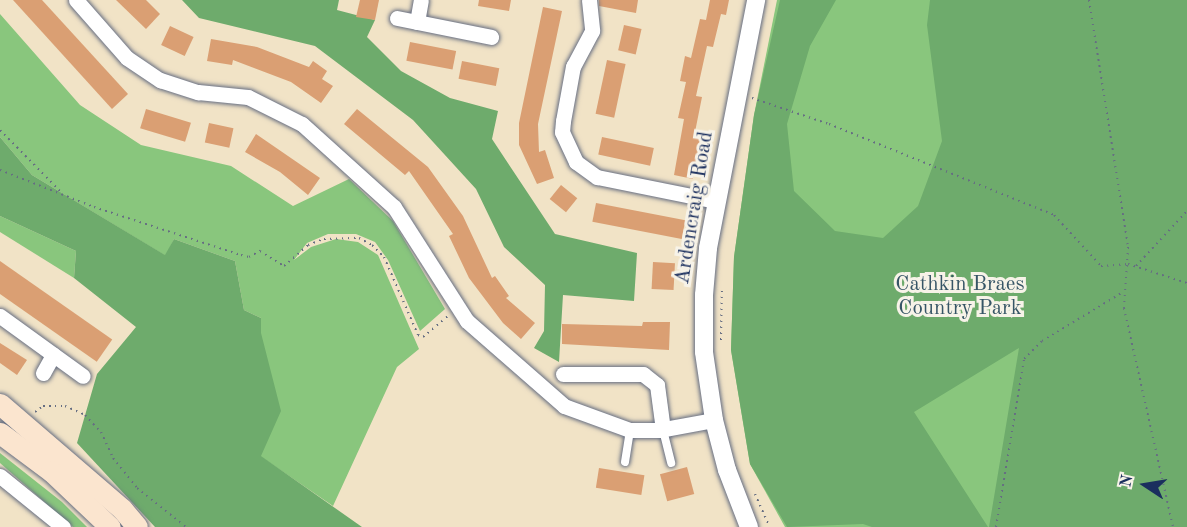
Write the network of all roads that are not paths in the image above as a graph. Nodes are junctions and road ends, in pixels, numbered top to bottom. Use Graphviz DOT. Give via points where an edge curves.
graph roads {
  1 [pos="76,0"];
  2 [pos="421,0"];
  3 [pos="589,0"];
  4 [pos="756,0"];
  5 [pos="397,18"];
  6 [pos="417,22"];
  7 [pos="491,37"];
  8 [pos="716,201"];
  9 [pos="0,316"];
  10 [pos="53,355"];
  11 [pos="43,373"];
  12 [pos="563,374"];
  13 [pos="83,376"];
  14 [pos="0,404"];
  15 [pos="714,420"];
  16 [pos="630,430"];
  17 [pos="663,430"];
  18 [pos="0,433"];
  19 [pos="625,462"];
  20 [pos="671,463"];
  21 [pos="0,476"];
  22 [pos="63,527"];
  23 [pos="110,527"];
  24 [pos="137,527"];
  25 [pos="749,527"];
  1 -- 16 [label="street" via="127,58 160,81 198,92 248,97 302,124 394,207 457,309 564,406"];
  2 -- 6 [label="street"];
  3 -- 8 [label="street" via="592,31 573,66 562,132 576,162 597,177"];
  4 -- 8 [label="street, Ardencraig Road" via="747,101"];
  5 -- 6 [label="street"];
  6 -- 7 [label="street"];
  8 -- 15 [label="street, Ardencraig Road" via="704,295 704,352"];
  9 -- 10 [label="street"];
  10 -- 11 [label="street"];
  10 -- 13 [label="street"];
  12 -- 17 [label="street" via="643,374 657,385"];
  14 -- 24 [label="main road" via="122,509"];
  15 -- 17 [label="street"];
  15 -- 25 [label="street, Ardencraig Road" via="727,470"];
  16 -- 17 [label="street"];
  16 -- 19 [label="lane"];
  17 -- 20 [label="lane"];
  18 -- 23 [label="main road" via="51,471"];
  21 -- 22 [label="street"];
}
